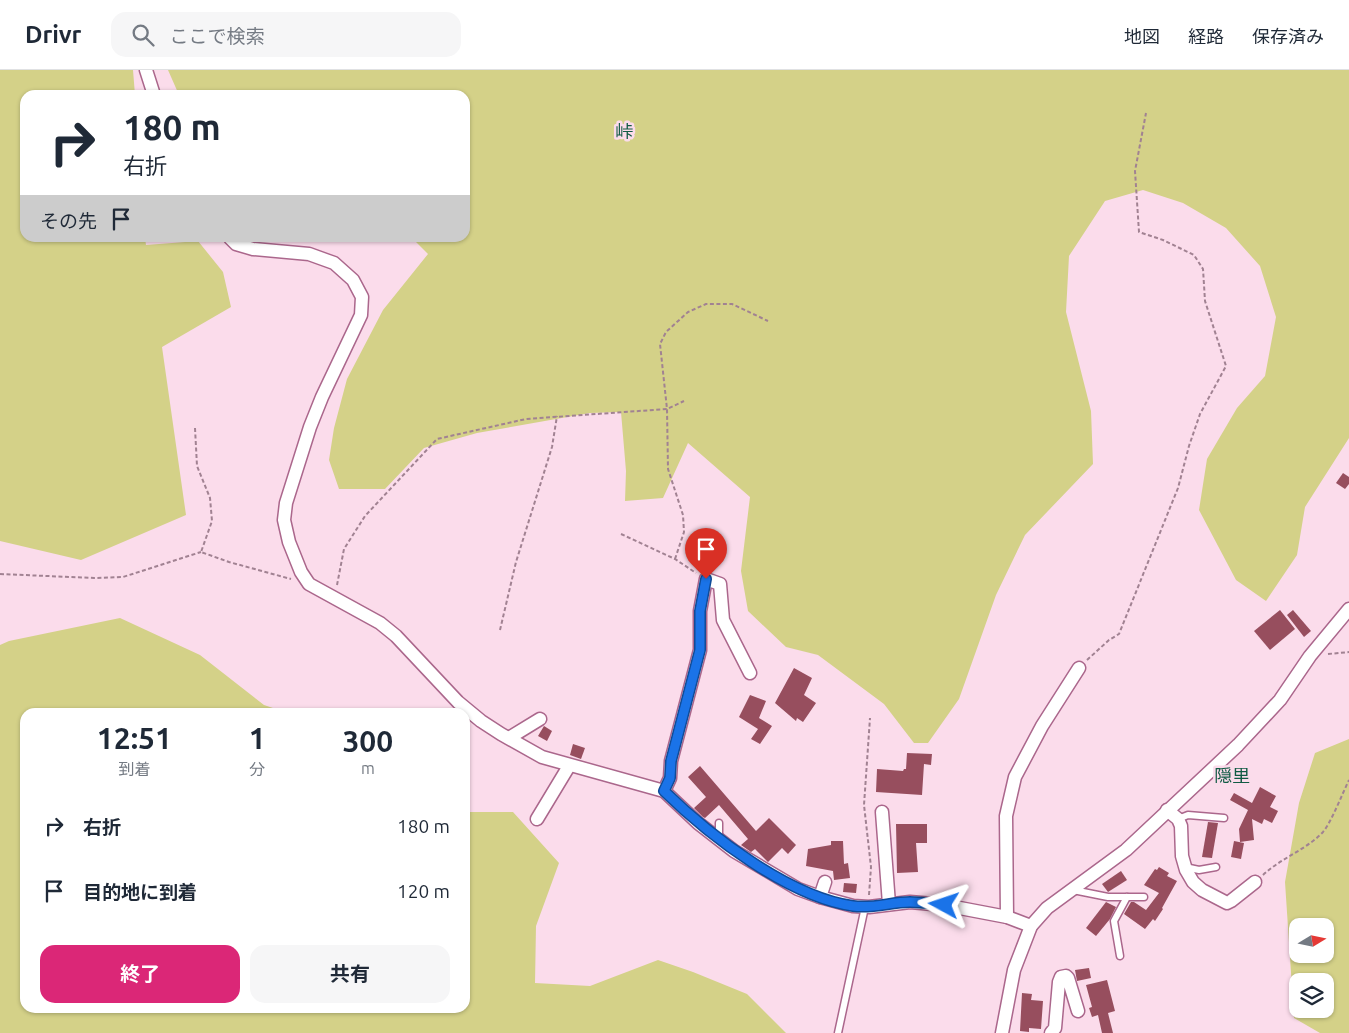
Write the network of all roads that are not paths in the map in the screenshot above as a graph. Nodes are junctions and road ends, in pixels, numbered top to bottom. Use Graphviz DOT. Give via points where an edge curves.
graph roads {
  1 [pos="146,70"];
  2 [pos="152,90"];
  3 [pos="234,242"];
  4 [pos="1349,609"];
  5 [pos="1079,668"];
  6 [pos="750,673"];
  7 [pos="465,708"];
  8 [pos="470,712"];
  9 [pos="540,719"];
  10 [pos="509,738"];
  11 [pos="569,766"];
  12 [pos="664,791"];
  13 [pos="1167,810"];
  14 [pos="882,812"];
  15 [pos="1224,818"];
  16 [pos="537,819"];
  17 [pos="1178,819"];
  18 [pos="719,823"];
  19 [pos="719,838"];
  20 [pos="1185,867"];
  21 [pos="1216,867"];
  22 [pos="825,882"];
  23 [pos="1255,882"];
  24 [pos="1071,890"];
  25 [pos="820,897"];
  26 [pos="1127,897"];
  27 [pos="1144,897"];
  28 [pos="889,904"];
  29 [pos="867,907"];
  30 [pos="1007,917"];
  31 [pos="1031,926"];
  32 [pos="1120,956"];
  33 [pos="1078,1011"];
  34 [pos="838,1033"];
  35 [pos="1002,1033"];
  36 [pos="1051,1033"];
  1 -- 2 [label="street"];
  3 -- 7 [label="street" via="254,249 308,254 334,263 354,280 362,297 361,315 310,427 286,503 284,520 289,542 309,584 380,623"];
  4 -- 13 [label="street" via="1310,656 1280,700 1238,745"];
  5 -- 30 [label="street" via="1015,776 1006,816"];
  6 -- 12 [label="street" via="722,620 720,584 706,579 700,611 700,650 671,761 670,778"];
  8 -- 10 [label="street"];
  9 -- 10 [label="street"];
  10 -- 11 [label="street" via="542,757"];
  11 -- 12 [label="street"];
  11 -- 16 [label="street"];
  12 -- 19 [label="street"];
  13 -- 17 [label="street"];
  13 -- 24 [label="street" via="1126,850"];
  14 -- 28 [label="street"];
  15 -- 17 [label="lane" via="1188,815"];
  17 -- 20 [label="street"];
  18 -- 19 [label="lane"];
  19 -- 25 [label="street" via="734,851 798,889"];
  20 -- 21 [label="lane" via="1199,870"];
  20 -- 23 [label="street" via="1202,890 1227,903"];
  22 -- 25 [label="street"];
  24 -- 26 [label="lane"];
  24 -- 31 [label="street" via="1047,908"];
  25 -- 29 [label="street"];
  26 -- 27 [label="lane"];
  26 -- 32 [label="lane" via="1114,921"];
  28 -- 29 [label="street"];
  28 -- 30 [label="street" via="944,905"];
  29 -- 34 [label="lane"];
  30 -- 31 [label="street"];
  31 -- 35 [label="street" via="1014,970"];
  33 -- 36 [label="street" via="1068,978 1061,977 1055,1028"];
}
